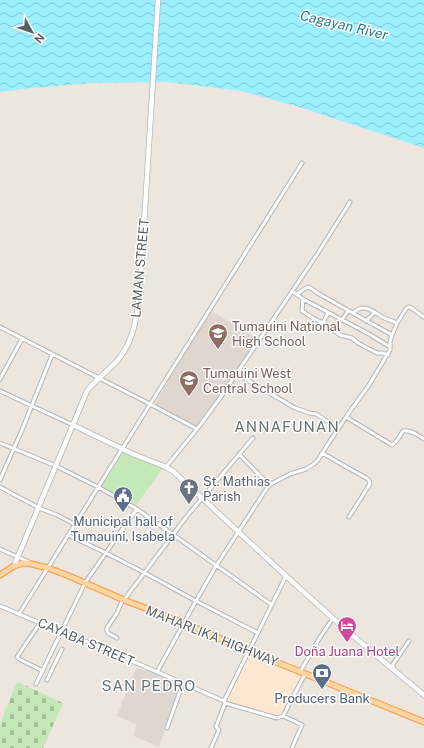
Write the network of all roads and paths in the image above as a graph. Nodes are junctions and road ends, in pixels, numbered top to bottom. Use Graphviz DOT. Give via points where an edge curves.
graph roads {
  1 [pos="158,0"];
  2 [pos="302,163"];
  3 [pos="350,202"];
  4 [pos="292,291"];
  5 [pos="297,294"];
  6 [pos="302,300"];
  7 [pos="348,311"];
  8 [pos="375,312"];
  9 [pos="328,313"];
  10 [pos="353,313"];
  11 [pos="424,317"];
  12 [pos="342,320"];
  13 [pos="366,321"];
  14 [pos="323,323"];
  15 [pos="397,323"];
  16 [pos="0,327"];
  17 [pos="392,335"];
  18 [pos="22,339"];
  19 [pos="390,347"];
  20 [pos="52,355"];
  21 [pos="388,355"];
  22 [pos="237,374"];
  23 [pos="98,378"];
  24 [pos="0,379"];
  25 [pos="0,391"];
  26 [pos="150,404"];
  27 [pos="32,407"];
  28 [pos="346,417"];
  29 [pos="73,425"];
  30 [pos="338,428"];
  31 [pos="197,429"];
  32 [pos="253,438"];
  33 [pos="424,439"];
  34 [pos="0,443"];
  35 [pos="13,449"];
  36 [pos="122,449"];
  37 [pos="322,453"];
  38 [pos="239,454"];
  39 [pos="56,466"];
  40 [pos="166,467"];
  41 [pos="0,480"];
  42 [pos="269,484"];
  43 [pos="0,487"];
  44 [pos="98,487"];
  45 [pos="202,499"];
  46 [pos="39,508"];
  47 [pos="137,509"];
  48 [pos="349,517"];
  49 [pos="74,524"];
  50 [pos="238,531"];
  51 [pos="173,535"];
  52 [pos="68,536"];
  53 [pos="0,549"];
  54 [pos="106,553"];
  55 [pos="19,557"];
  56 [pos="32,564"];
  57 [pos="14,566"];
  58 [pos="216,566"];
  59 [pos="48,568"];
  60 [pos="145,573"];
  61 [pos="0,575"];
  62 [pos="286,576"];
  63 [pos="86,583"];
  64 [pos="124,600"];
  65 [pos="196,601"];
  66 [pos="272,605"];
  67 [pos="0,606"];
  68 [pos="19,614"];
  69 [pos="334,618"];
  70 [pos="40,623"];
  71 [pos="184,623"];
  72 [pos="62,632"];
  73 [pos="258,633"];
  74 [pos="116,638"];
  75 [pos="409,641"];
  76 [pos="62,649"];
  77 [pos="248,651"];
  78 [pos="393,668"];
  79 [pos="44,669"];
  80 [pos="51,671"];
  81 [pos="157,672"];
  82 [pos="303,673"];
  83 [pos="47,680"];
  84 [pos="183,683"];
  85 [pos="36,684"];
  86 [pos="424,695"];
  87 [pos="224,702"];
  88 [pos="283,716"];
  89 [pos="424,722"];
  90 [pos="167,728"];
  91 [pos="211,748"];
  92 [pos="292,748"];
  1 -- 23 [label="main road, LAMAN STREET" via="138,308 130,340 122,355"];
  2 -- 26 [label="street"];
  3 -- 4 [label="street"];
  4 -- 5 [label="street"];
  4 -- 22 [label="street"];
  5 -- 6 [label="street"];
  5 -- 7 [label="street" via="309,287"];
  6 -- 9 [label="street"];
  6 -- 14 [label="street" via="302,311"];
  7 -- 10 [label="street"];
  7 -- 12 [label="street"];
  8 -- 10 [label="street" via="368,308 360,308"];
  8 -- 13 [label="street"];
  8 -- 15 [label="street"];
  9 -- 12 [label="street"];
  9 -- 14 [label="street"];
  10 -- 13 [label="street"];
  11 -- 15 [label="street" via="408,307"];
  12 -- 19 [label="street"];
  13 -- 17 [label="street"];
  14 -- 21 [label="street" via="340,335 352,338 377,353"];
  15 -- 17 [label="street"];
  16 -- 18 [label="street"];
  17 -- 19 [label="street"];
  18 -- 20 [label="street"];
  18 -- 24 [label="street"];
  19 -- 21 [label="street"];
  20 -- 23 [label="street"];
  20 -- 27 [label="street"];
  21 -- 28 [label="street"];
  22 -- 30 [label="street" via="295,408 316,414"];
  22 -- 31 [label="street"];
  23 -- 26 [label="street"];
  23 -- 29 [label="main road, LAMAN STREET" via="88,391"];
  25 -- 27 [label="street"];
  26 -- 31 [label="street"];
  26 -- 36 [label="street"];
  27 -- 29 [label="street"];
  27 -- 35 [label="street"];
  28 -- 30 [label="street"];
  28 -- 33 [label="street" via="392,445 406,430"];
  29 -- 36 [label="main road"];
  29 -- 39 [label="main road, LAMAN STREET"];
  30 -- 37 [label="street"];
  31 -- 40 [label="street"];
  32 -- 38 [label="street"];
  34 -- 35 [label="street"];
  35 -- 39 [label="street"];
  35 -- 41 [label="street"];
  36 -- 40 [label="main road"];
  36 -- 44 [label="street"];
  37 -- 42 [label="street" via="314,464 306,469"];
  37 -- 48 [label="street" via="370,482"];
  38 -- 42 [label="street"];
  38 -- 45 [label="street"];
  39 -- 44 [label="street"];
  39 -- 46 [label="main road, LAMAN STREET"];
  40 -- 45 [label="main road"];
  42 -- 50 [label="street"];
  43 -- 46 [label="street"];
  44 -- 47 [label="street"];
  44 -- 49 [label="street"];
  45 -- 50 [label="main road"];
  45 -- 51 [label="street"];
  46 -- 49 [label="street"];
  46 -- 55 [label="main road, LAMAN STREET"];
  47 -- 51 [label="street"];
  47 -- 54 [label="street"];
  49 -- 52 [label="street"];
  50 -- 58 [label="street"];
  50 -- 62 [label="main road"];
  51 -- 58 [label="street"];
  51 -- 60 [label="street"];
  52 -- 54 [label="street"];
  52 -- 59 [label="street"];
  53 -- 55 [label="street"];
  54 -- 60 [label="street"];
  54 -- 63 [label="street"];
  55 -- 56 [label="street"];
  55 -- 57 [label="main road, LAMAN STREET"];
  56 -- 57 [label="main road, MAHARLIKA HIGHWAY"];
  56 -- 59 [label="main road, MAHARLIKA HIGHWAY"];
  57 -- 61 [label="main road, MAHARLIKA HIGHWAY"];
  58 -- 65 [label="street"];
  58 -- 66 [label="street"];
  59 -- 63 [label="main road, MAHARLIKA HIGHWAY"];
  59 -- 68 [label="street"];
  60 -- 64 [label="street"];
  60 -- 65 [label="street"];
  62 -- 66 [label="street"];
  62 -- 69 [label="main road"];
  63 -- 64 [label="main road, MAHARLIKA HIGHWAY"];
  63 -- 72 [label="street"];
  64 -- 71 [label="main road, MAHARLIKA HIGHWAY"];
  64 -- 74 [label="street" via="107,628 108,634"];
  65 -- 71 [label="street"];
  65 -- 73 [label="street"];
  66 -- 73 [label="street"];
  67 -- 68 [label="street, CAYABA STREET"];
  68 -- 70 [label="street, CAYABA STREET"];
  69 -- 78 [label="main road"];
  69 -- 82 [label="street" via="319,639"];
  70 -- 72 [label="street, CAYABA STREET"];
  70 -- 79 [label="street" via="17,657"];
  71 -- 77 [label="main road, MAHARLIKA HIGHWAY"];
  71 -- 81 [label="street"];
  72 -- 79 [label="street"];
  72 -- 81 [label="street, CAYABA STREET"];
  73 -- 77 [label="street"];
  75 -- 78 [label="street" via="393,664"];
  76 -- 80 [label="street"];
  77 -- 82 [label="main road, MAHARLIKA HIGHWAY"];
  77 -- 87 [label="street"];
  78 -- 86 [label="main road"];
  79 -- 80 [label="street"];
  79 -- 85 [label="street"];
  80 -- 83 [label="street"];
  81 -- 84 [label="street, CAYABA STREET"];
  82 -- 88 [label="street"];
  82 -- 89 [label="main road, MAHARLIKA HIGHWAY"];
  84 -- 87 [label="street, CAYABA STREET"];
  84 -- 90 [label="street"];
  87 -- 88 [label="street, CAYABA STREET" via="277,718"];
  87 -- 91 [label="street" via="216,727 219,730"];
  88 -- 92 [label="street, CAYABA STREET" via="302,725"];
}
